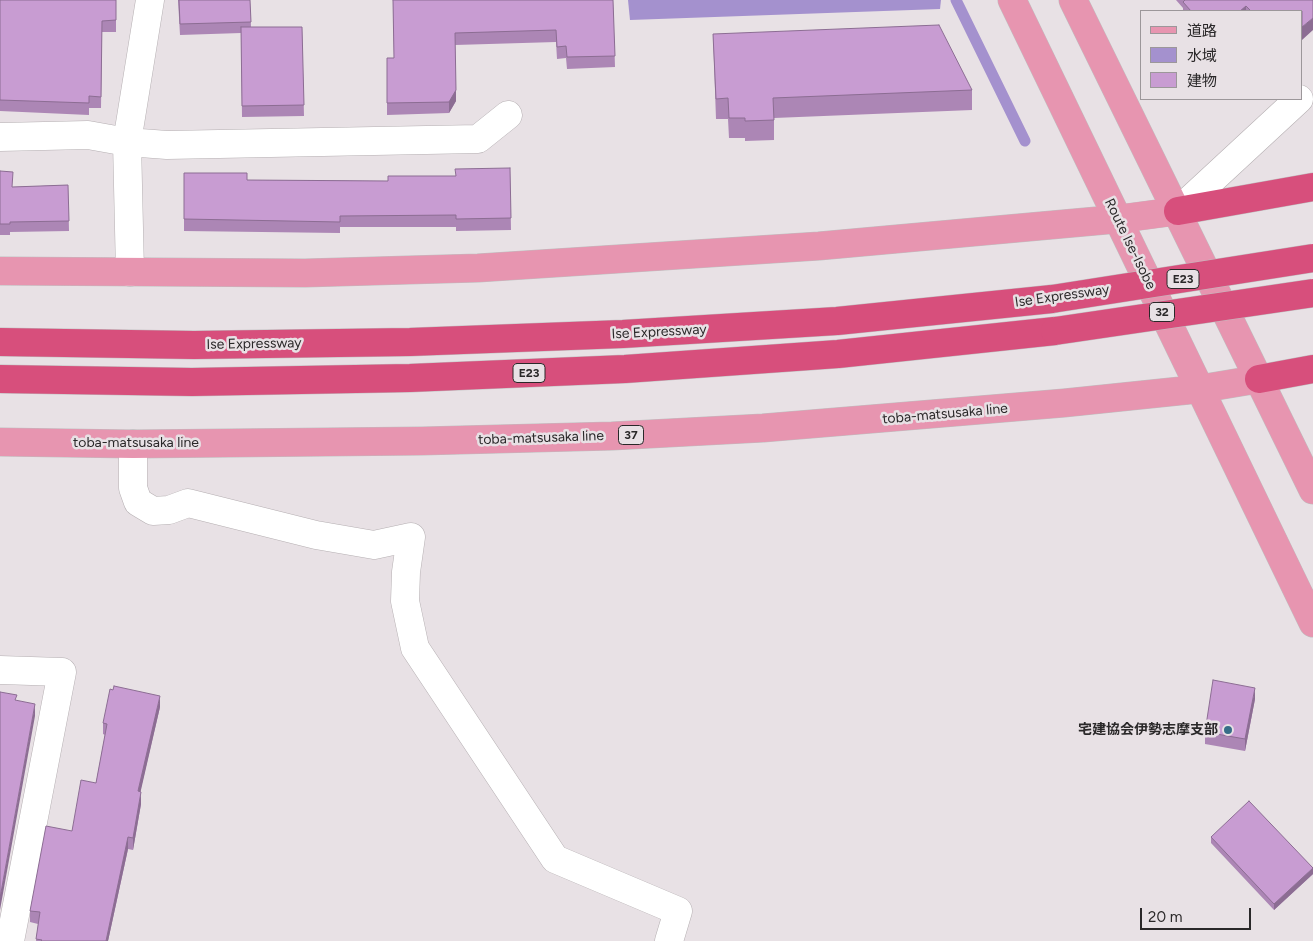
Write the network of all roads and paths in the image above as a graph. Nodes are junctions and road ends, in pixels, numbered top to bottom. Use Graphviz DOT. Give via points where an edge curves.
graph roads {
  1 [pos="150,0"];
  2 [pos="1012,0"];
  3 [pos="1073,0"];
  4 [pos="1313,87"];
  5 [pos="1303,95"];
  6 [pos="1298,100"];
  7 [pos="508,115"];
  8 [pos="0,137"];
  9 [pos="127,142"];
  10 [pos="1313,187"];
  11 [pos="1178,211"];
  12 [pos="1118,219"];
  13 [pos="1313,258"];
  14 [pos="0,271"];
  15 [pos="130,272"];
  16 [pos="1313,293"];
  17 [pos="0,342"];
  18 [pos="1313,369"];
  19 [pos="0,379"];
  20 [pos="1259,379"];
  21 [pos="1199,389"];
  22 [pos="0,442"];
  23 [pos="133,444"];
  24 [pos="1313,490"];
  25 [pos="1313,623"];
  26 [pos="0,670"];
  27 [pos="10,941"];
  28 [pos="669,941"];
  1 -- 9 [label="street"];
  2 -- 12 [label="main road, Route Ise-Isobe / 32"];
  3 -- 11 [label="main road"];
  4 -- 5 [label="street"];
  6 -- 11 [label="street"];
  7 -- 9 [label="street" via="478,139 167,145"];
  8 -- 9 [label="street" via="88,134"];
  9 -- 15 [label="street"];
  10 -- 11 [label="highway"];
  11 -- 12 [label="main road"];
  11 -- 20 [label="main road"];
  12 -- 15 [label="main road" via="819,246 478,268 305,273"];
  12 -- 21 [label="main road, Route Ise-Isobe / 32"];
  13 -- 17 [label="highway, Ise Expressway / E23, bridge" via="1052,299 836,321 410,342 194,345"];
  14 -- 15 [label="main road"];
  16 -- 19 [label="highway, E23, bridge" via="1055,331 838,354 625,369 380,379 192,382"];
  18 -- 20 [label="highway"];
  20 -- 21 [label="main road, toba-matsusaka line / 37"];
  20 -- 24 [label="main road"];
  21 -- 23 [label="main road, toba-matsusaka line / 37" via="763,428 432,441"];
  21 -- 25 [label="main road, Route Ise-Isobe / 32"];
  22 -- 23 [label="main road, toba-matsusaka line / 37"];
  23 -- 28 [label="street" via="132,488 138,502 153,511 169,510 188,503 316,535 374,545 411,537 405,601 415,648 555,858 678,911"];
  26 -- 27 [label="street" via="62,672"];
}
